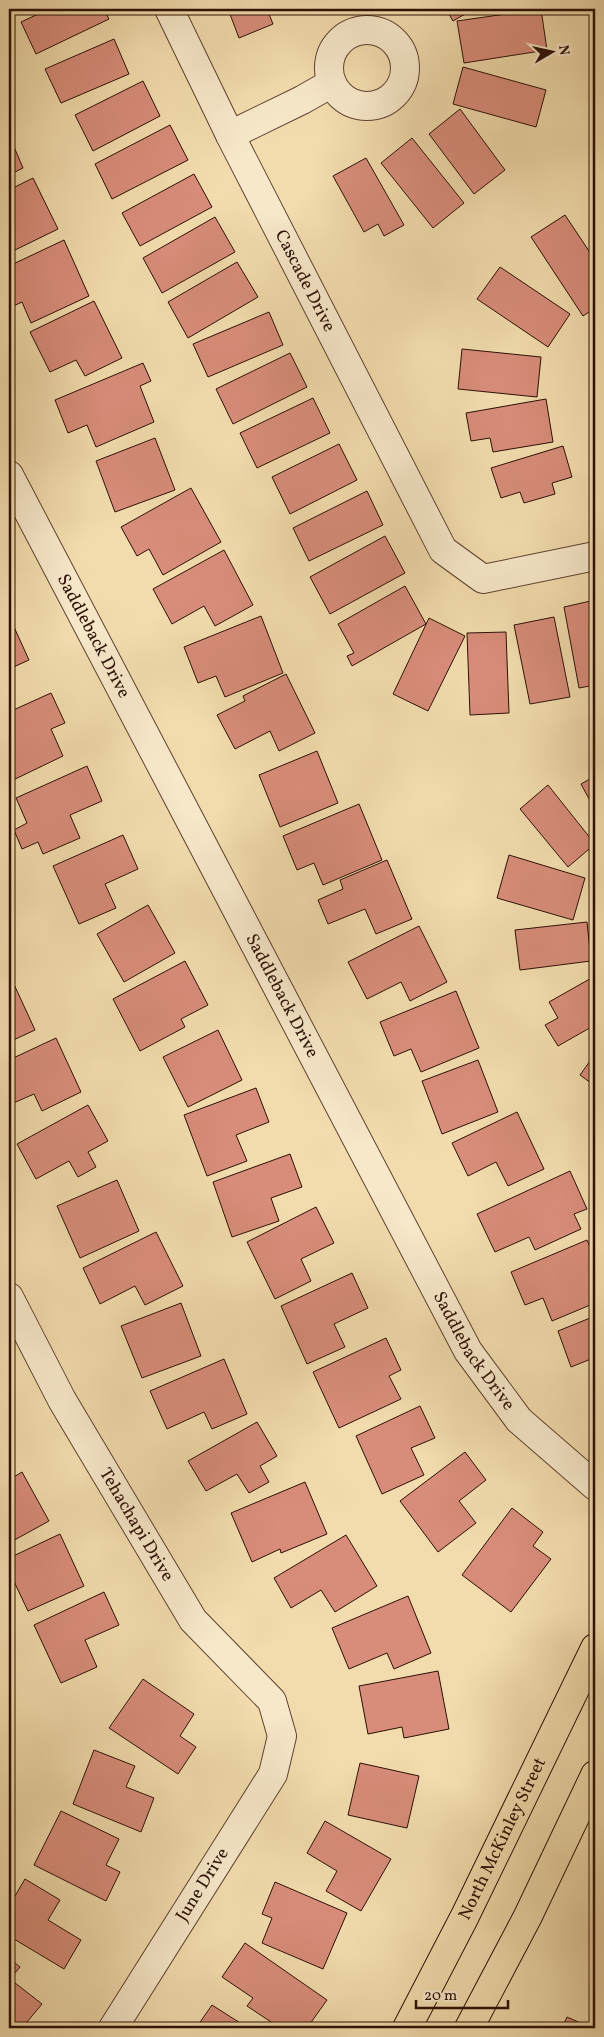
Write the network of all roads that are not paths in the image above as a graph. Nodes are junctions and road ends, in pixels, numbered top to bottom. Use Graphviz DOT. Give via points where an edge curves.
graph roads {
  1 [pos="169,9"];
  2 [pos="332,84"];
  3 [pos="230,136"];
  4 [pos="9,475"];
  5 [pos="595,556"];
  6 [pos="9,1297"];
  7 [pos="595,1486"];
  8 [pos="595,1648"];
  9 [pos="282,1736"];
  10 [pos="595,1775"];
  11 [pos="113,2028"];
  12 [pos="407,2028"];
  13 [pos="470,2028"];
  1 -- 3 [label="street, Cascade Drive"];
  2 -- 3 [label="street"];
  3 -- 5 [label="street, Cascade Drive" via="443,550 483,579"];
  4 -- 7 [label="street, Saddleback Drive" via="468,1351 520,1420"];
  6 -- 9 [label="street, Tehachapi Drive" via="62,1400 193,1620 272,1701"];
  8 -- 12 [label="main road, North McKinley Street"];
  9 -- 11 [label="street, June Drive" via="273,1774"];
  10 -- 13 [label="main road"];
}
